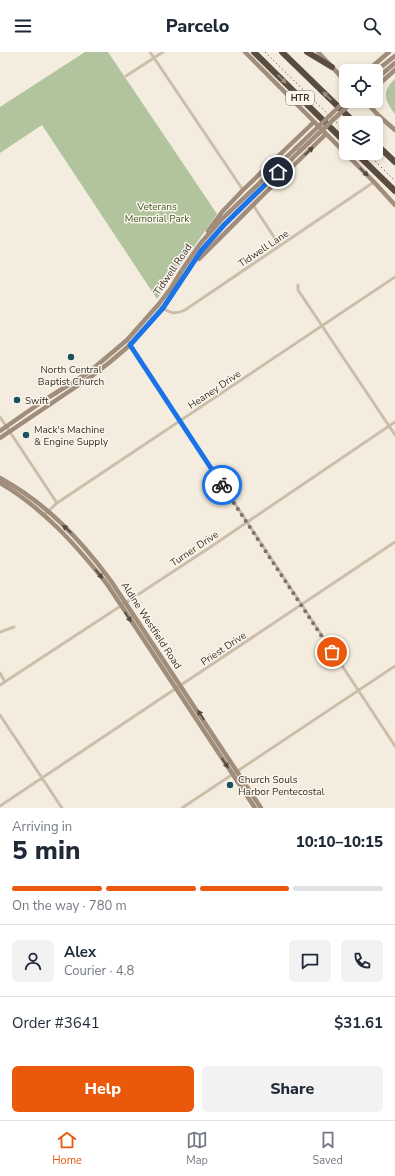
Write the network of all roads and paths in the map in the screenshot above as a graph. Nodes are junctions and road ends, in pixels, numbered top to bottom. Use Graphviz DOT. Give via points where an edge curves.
graph roads {
  1 [pos="150,52"];
  2 [pos="163,52"];
  3 [pos="245,52"];
  4 [pos="254,52"];
  5 [pos="282,52"];
  6 [pos="307,52"];
  7 [pos="318,52"];
  8 [pos="389,52"];
  9 [pos="395,56"];
  10 [pos="154,58"];
  11 [pos="395,63"];
  12 [pos="375,64"];
  13 [pos="383,65"];
  14 [pos="332,67"];
  15 [pos="395,70"];
  16 [pos="383,73"];
  17 [pos="339,74"];
  18 [pos="126,76"];
  19 [pos="383,81"];
  20 [pos="339,107"];
  21 [pos="345,108"];
  22 [pos="372,108"];
  23 [pos="348,116"];
  24 [pos="314,122"];
  25 [pos="304,130"];
  26 [pos="395,130"];
  27 [pos="326,134"];
  28 [pos="339,136"];
  29 [pos="319,141"];
  30 [pos="298,149"];
  31 [pos="383,151"];
  32 [pos="363,160"];
  33 [pos="395,162"];
  34 [pos="374,182"];
  35 [pos="242,190"];
  36 [pos="395,191"];
  37 [pos="253,205"];
  38 [pos="395,205"];
  39 [pos="200,244"];
  40 [pos="280,246"];
  41 [pos="186,274"];
  42 [pos="395,277"];
  43 [pos="298,286"];
  44 [pos="158,305"];
  45 [pos="163,308"];
  46 [pos="322,325"];
  47 [pos="128,343"];
  48 [pos="91,374"];
  49 [pos="43,401"];
  50 [pos="46,407"];
  51 [pos="0,418"];
  52 [pos="180,422"];
  53 [pos="395,422"];
  54 [pos="389,426"];
  55 [pos="6,427"];
  56 [pos="0,431"];
  57 [pos="9,432"];
  58 [pos="395,435"];
  59 [pos="0,438"];
  60 [pos="0,478"];
  61 [pos="0,483"];
  62 [pos="10,486"];
  63 [pos="57,503"];
  64 [pos="48,512"];
  65 [pos="44,516"];
  66 [pos="246,522"];
  67 [pos="395,542"];
  68 [pos="126,602"];
  69 [pos="301,605"];
  70 [pos="121,606"];
  71 [pos="14,626"];
  72 [pos="0,632"];
  73 [pos="154,645"];
  74 [pos="149,648"];
  75 [pos="395,666"];
  76 [pos="0,673"];
  77 [pos="5,682"];
  78 [pos="0,685"];
  79 [pos="181,686"];
  80 [pos="176,689"];
  81 [pos="358,691"];
  82 [pos="0,715"];
  83 [pos="210,729"];
  84 [pos="205,732"];
  85 [pos="395,746"];
  86 [pos="238,771"];
  87 [pos="233,775"];
  88 [pos="43,778"];
  89 [pos="0,806"];
  90 [pos="62,808"];
  91 [pos="182,808"];
  92 [pos="255,808"];
  93 [pos="261,808"];
  1 -- 10 [label="street"];
  2 -- 10 [label="street"];
  3 -- 24 [label="main road"];
  4 -- 28 [label="highway, HTR, one-way"];
  23 -- 5 [label="highway, HTR, one-way"];
  6 -- 14 [label="highway"];
  7 -- 14 [label="main road"];
  8 -- 12 [label="main road"];
  9 -- 13 [label="main road"];
  10 -- 18 [label="street"];
  10 -- 35 [label="street"];
  11 -- 16 [label="main road"];
  14 -- 17 [label="main road"];
  15 -- 19 [label="main road"];
  20 -- 30 [label="main road, Tidwell Road, bridge"];
  21 -- 30 [label="main road, Tidwell Road, bridge"];
  22 -- 26 [label="main road"];
  24 -- 25 [label="main road"];
  24 -- 27 [label="main road"];
  25 -- 29 [label="main road" via="315,131 320,136"];
  25 -- 35 [label="main road"];
  27 -- 29 [label="main road"];
  27 -- 34 [label="main road, one-way"];
  37 -- 29 [label="main road, one-way"];
  30 -- 39 [label="main road, Tidwell Road" via="221,220"];
  30 -- 41 [label="main road, Tidwell Road" via="224,225 201,251"];
  31 -- 33 [label="highway"];
  32 -- 36 [label="highway"];
  34 -- 38 [label="main road"];
  34 -- 40 [label="street, Tidwell Lane"];
  35 -- 39 [label="main road" via="222,212"];
  37 -- 40 [label="street"];
  37 -- 41 [label="main road"];
  39 -- 44 [label="main road, Tidwell Road"];
  40 -- 45 [label="street, Tidwell Lane" via="183,311 173,313"];
  41 -- 45 [label="main road, Tidwell Road"];
  42 -- 46 [label="street, Heaney Drive"];
  43 -- 46 [label="street" via="298,290"];
  44 -- 45 [label="street, Tidwell Lane"];
  44 -- 47 [label="main road, Tidwell Road"];
  45 -- 47 [label="main road, Tidwell Road"];
  46 -- 52 [label="street, Heaney Drive"];
  46 -- 54 [label="street"];
  47 -- 48 [label="main road, Tidwell Road"];
  47 -- 52 [label="street"];
  48 -- 49 [label="main road, Tidwell Road"];
  48 -- 50 [label="main road, Tidwell Road"];
  49 -- 50 [label="main road"];
  49 -- 55 [label="main road, Tidwell Road"];
  50 -- 57 [label="main road, Tidwell Road"];
  51 -- 55 [label="street"];
  52 -- 63 [label="street, Heaney Drive"];
  52 -- 66 [label="street"];
  53 -- 54 [label="street, Turner Drive"];
  54 -- 58 [label="street"];
  54 -- 66 [label="street, Turner Drive"];
  55 -- 56 [label="main road, Tidwell Road"];
  55 -- 57 [label="street"];
  57 -- 59 [label="main road, Tidwell Road"];
  57 -- 63 [label="street"];
  60 -- 62 [label="main road, Aldine Westfield Road"];
  61 -- 62 [label="main road, Aldine Westfield Road"];
  62 -- 64 [label="main road, Aldine Westfield Road" via="33,498"];
  62 -- 65 [label="main road, Aldine Westfield Road"];
  63 -- 64 [label="street, Heaney Drive"];
  64 -- 65 [label="street, Heaney Drive"];
  68 -- 64 [label="main road, Aldine Westfield Road, one-way" via="88,551"];
  65 -- 70 [label="main road, Aldine Westfield Road, one-way" via="77,547"];
  66 -- 68 [label="street, Turner Drive"];
  66 -- 69 [label="street"];
  67 -- 69 [label="street, Priest Drive"];
  68 -- 70 [label="street, Turner Drive"];
  68 -- 73 [label="main road, Aldine Westfield Road"];
  69 -- 79 [label="street, Priest Drive"];
  69 -- 81 [label="street"];
  70 -- 74 [label="main road, Aldine Westfield Road, one-way"];
  70 -- 77 [label="street, Turner Drive"];
  71 -- 72 [label="street"];
  73 -- 74 [label="main road"];
  73 -- 79 [label="main road, Aldine Westfield Road"];
  74 -- 80 [label="main road, Aldine Westfield Road"];
  75 -- 81 [label="street"];
  76 -- 77 [label="street"];
  77 -- 78 [label="street, Turner Drive"];
  79 -- 80 [label="street, Priest Drive"];
  83 -- 79 [label="main road, Aldine Westfield Road, one-way"];
  80 -- 84 [label="main road, Aldine Westfield Road"];
  80 -- 88 [label="street, Priest Drive"];
  81 -- 85 [label="street"];
  81 -- 86 [label="street"];
  82 -- 88 [label="street"];
  83 -- 84 [label="main road"];
  83 -- 86 [label="main road, Aldine Westfield Road"];
  84 -- 87 [label="main road, Aldine Westfield Road, one-way"];
  86 -- 87 [label="street"];
  86 -- 93 [label="main road, Aldine Westfield Road"];
  87 -- 91 [label="street"];
  87 -- 92 [label="main road, Aldine Westfield Road"];
  88 -- 89 [label="street, Priest Drive"];
  88 -- 90 [label="street"];
}
